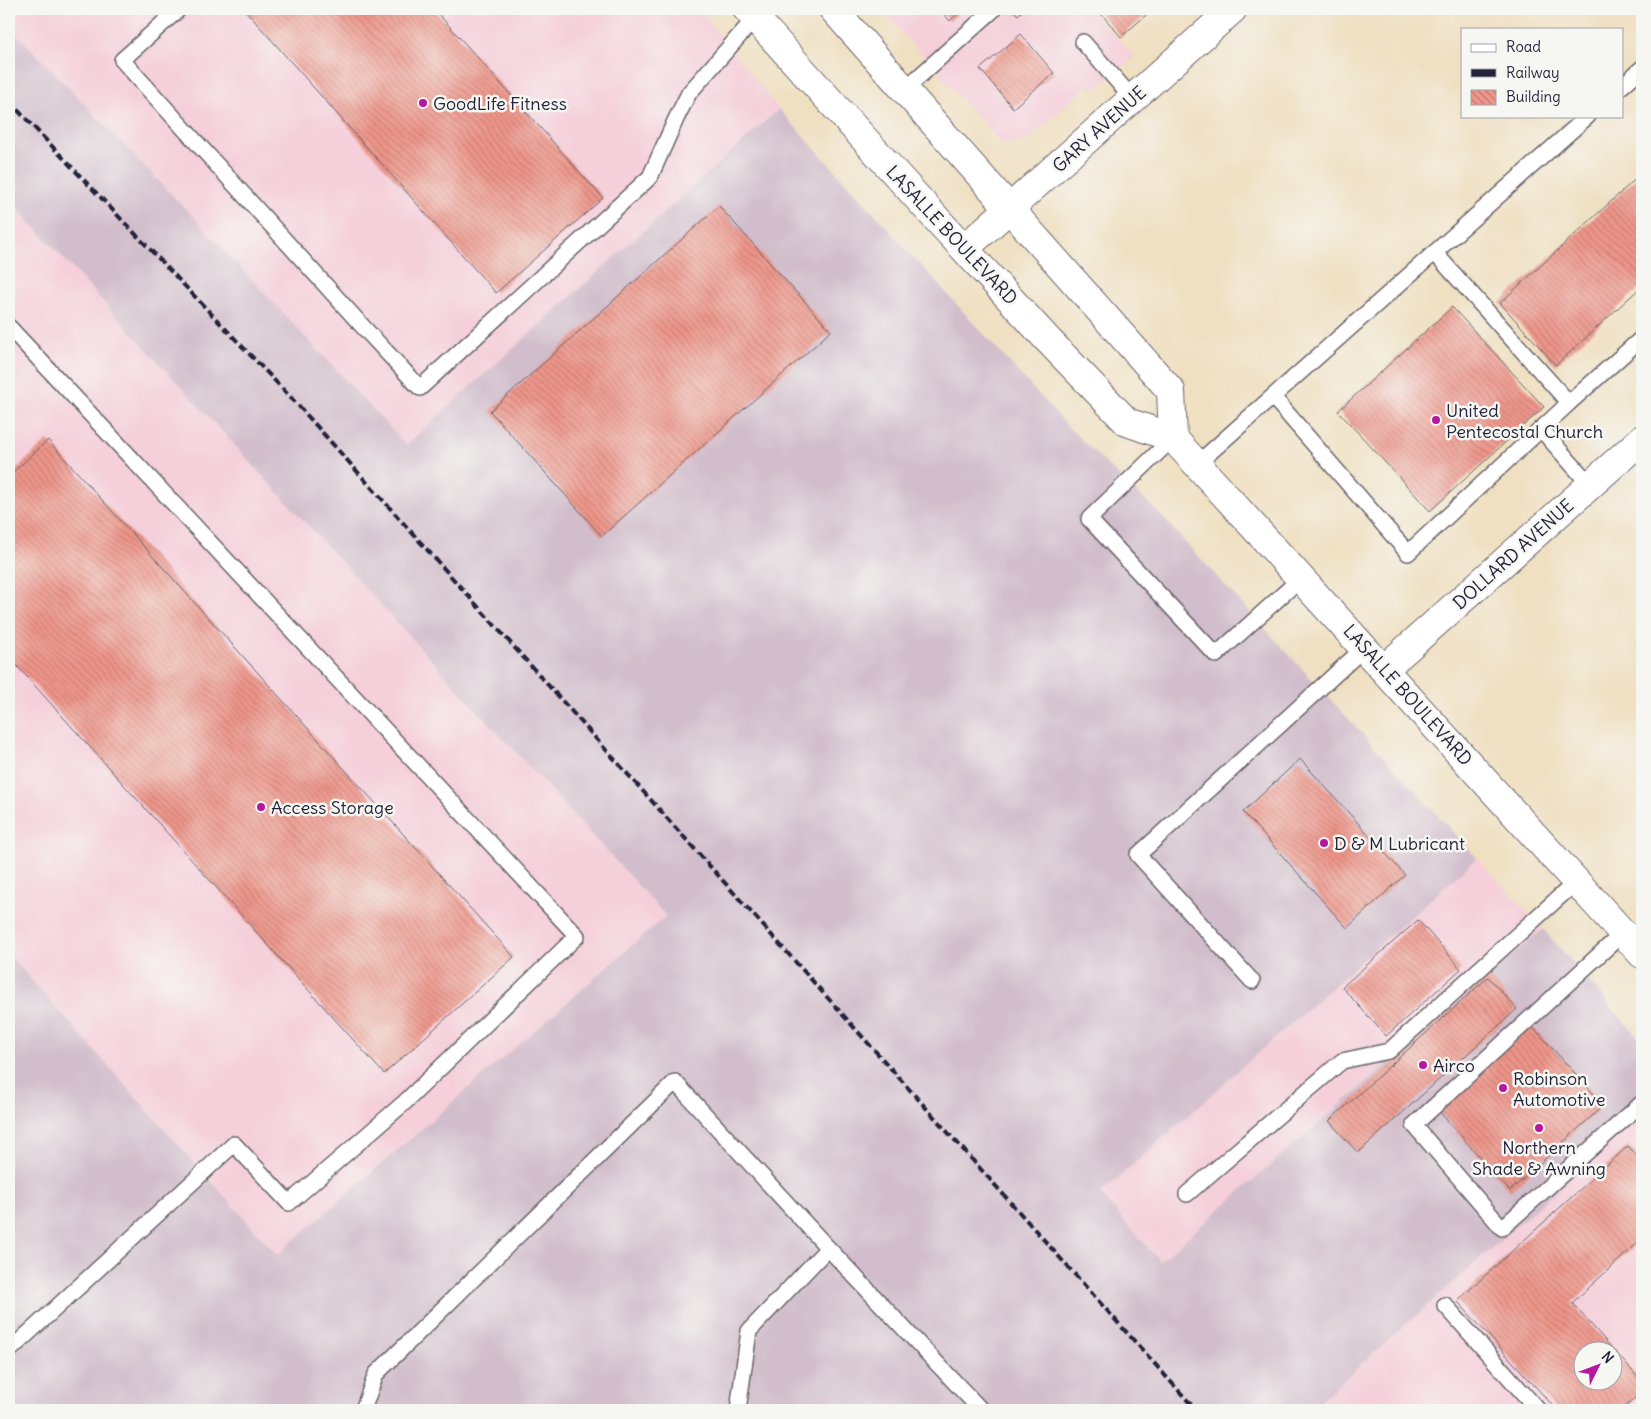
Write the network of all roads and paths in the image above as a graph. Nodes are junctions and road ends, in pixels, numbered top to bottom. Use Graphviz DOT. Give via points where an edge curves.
graph roads {
  1 [pos="179,9"];
  2 [pos="833,9"];
  3 [pos="1233,9"];
  4 [pos="993,10"];
  5 [pos="751,14"];
  6 [pos="1083,42"];
  7 [pos="1642,68"];
  8 [pos="1624,84"];
  9 [pos="904,90"];
  10 [pos="1133,98"];
  11 [pos="1586,118"];
  12 [pos="1010,209"];
  13 [pos="965,248"];
  14 [pos="1434,252"];
  15 [pos="9,327"];
  16 [pos="1642,338"];
  17 [pos="1273,396"];
  18 [pos="1569,403"];
  19 [pos="1541,429"];
  20 [pos="1173,438"];
  21 [pos="1642,439"];
  22 [pos="1197,464"];
  23 [pos="1590,485"];
  24 [pos="1300,578"];
  25 [pos="1365,647"];
  26 [pos="1384,669"];
  27 [pos="1577,881"];
  28 [pos="1624,932"];
  29 [pos="1642,954"];
  30 [pos="1252,981"];
  31 [pos="1642,1103"];
  32 [pos="1187,1194"];
  33 [pos="828,1248"];
  34 [pos="1445,1305"];
  35 [pos="9,1351"];
  36 [pos="364,1410"];
  37 [pos="738,1410"];
  38 [pos="981,1410"];
  39 [pos="1538,1410"];
  1 -- 5 [label="lane" via="122,60 420,388 650,177 689,93"];
  2 -- 9 [label="main road"];
  3 -- 10 [label="main road, GARY AVENUE"];
  4 -- 9 [label="lane"];
  5 -- 13 [label="main road, LASALLE BOULEVARD"];
  6 -- 10 [label="lane"];
  7 -- 8 [label="lane"];
  9 -- 12 [label="main road"];
  10 -- 12 [label="main road, GARY AVENUE"];
  11 -- 14 [label="lane"];
  12 -- 13 [label="main road, GARY AVENUE"];
  12 -- 20 [label="main road" via="1171,391"];
  13 -- 20 [label="main road, LASALLE BOULEVARD" via="1127,422"];
  14 -- 17 [label="lane"];
  14 -- 18 [label="lane"];
  15 -- 35 [label="lane" via="577,936 406,1102 289,1203 234,1144"];
  16 -- 18 [label="lane"];
  17 -- 19 [label="lane" via="1408,553"];
  17 -- 22 [label="lane"];
  18 -- 19 [label="lane"];
  19 -- 23 [label="lane"];
  20 -- 22 [label="main road, LASALLE BOULEVARD"];
  20 -- 24 [label="lane" via="1090,519 1216,655"];
  21 -- 23 [label="main road, DOLLARD AVENUE"];
  22 -- 24 [label="main road, LASALLE BOULEVARD"];
  23 -- 26 [label="main road, DOLLARD AVENUE"];
  24 -- 25 [label="main road, LASALLE BOULEVARD"];
  25 -- 26 [label="main road, LASALLE BOULEVARD"];
  25 -- 30 [label="lane" via="1138,855"];
  26 -- 27 [label="main road, LASALLE BOULEVARD"];
  27 -- 28 [label="main road, LASALLE BOULEVARD"];
  27 -- 32 [label="lane" via="1389,1051 1342,1061"];
  28 -- 29 [label="main road, LASALLE BOULEVARD"];
  28 -- 31 [label="lane" via="1414,1125 1502,1228"];
  33 -- 36 [label="lane" via="675,1082 376,1374"];
  33 -- 37 [label="lane" via="749,1331"];
  33 -- 38 [label="lane"];
  34 -- 39 [label="lane"];
}
